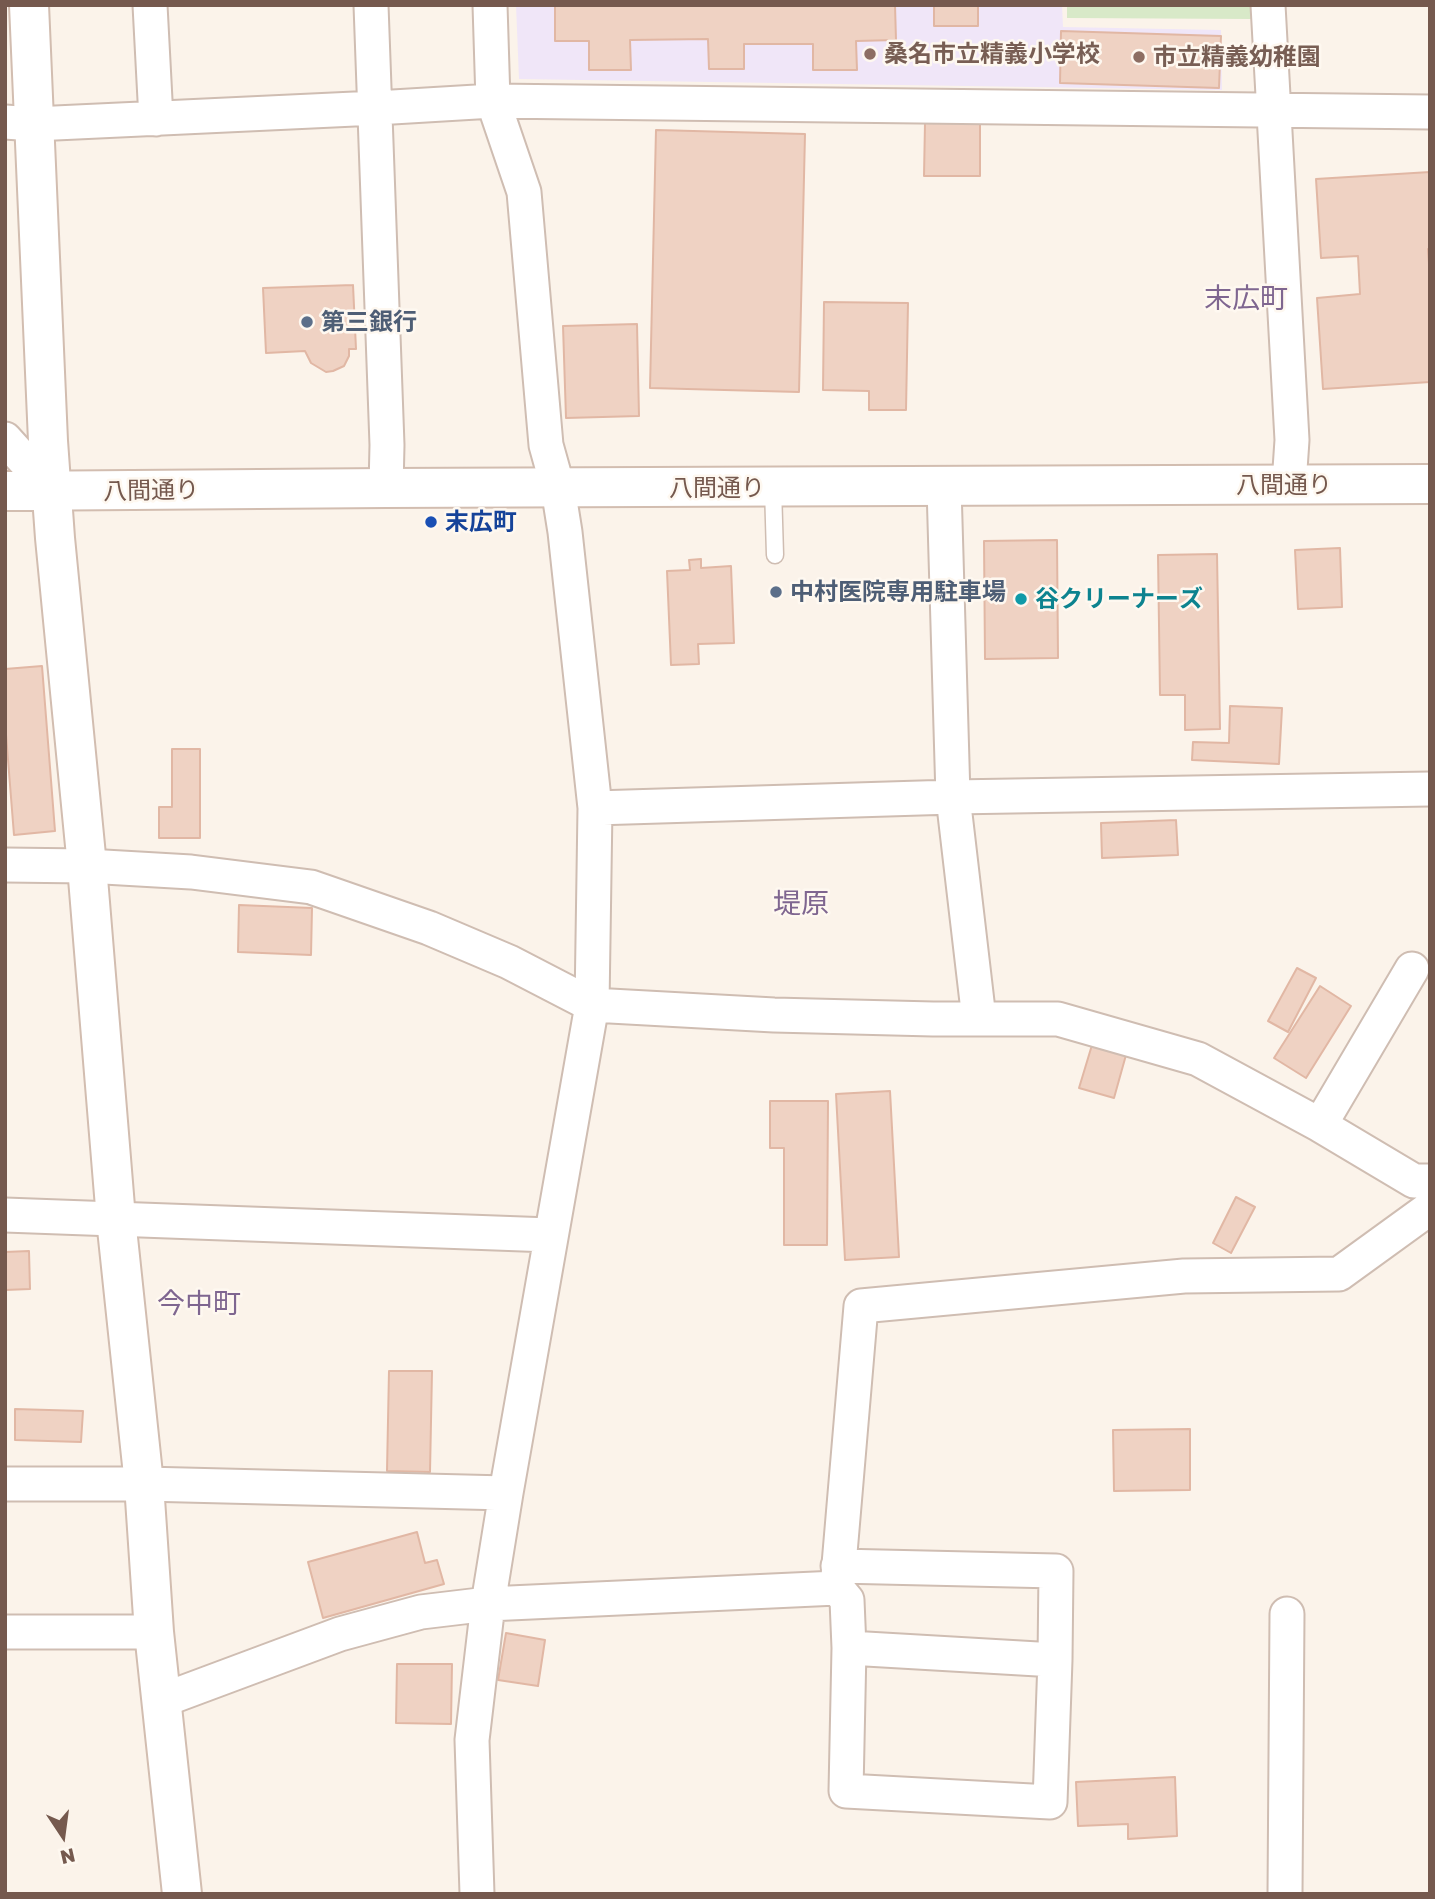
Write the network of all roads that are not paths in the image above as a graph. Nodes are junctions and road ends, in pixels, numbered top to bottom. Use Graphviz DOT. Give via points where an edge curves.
graph roads {
  1 [pos="29,5"];
  2 [pos="150,5"];
  3 [pos="372,5"];
  4 [pos="490,5"];
  5 [pos="1268,5"];
  6 [pos="493,101"];
  7 [pos="376,108"];
  8 [pos="1273,112"];
  9 [pos="1430,112"];
  10 [pos="156,118"];
  11 [pos="20,123"];
  12 [pos="5,439"];
  13 [pos="1289,484"];
  14 [pos="1430,484"];
  15 [pos="944,486"];
  16 [pos="386,488"];
  17 [pos="558,488"];
  18 [pos="773,488"];
  19 [pos="5,491"];
  20 [pos="52,492"];
  21 [pos="775,555"];
  22 [pos="1430,789"];
  23 [pos="953,797"];
  24 [pos="596,808"];
  25 [pos="5,865"];
  26 [pos="88,866"];
  27 [pos="1412,969"];
  28 [pos="592,1005"];
  29 [pos="979,1018"];
  30 [pos="1320,1125"];
  31 [pos="1426,1194"];
  32 [pos="5,1215"];
  33 [pos="116,1219"];
  34 [pos="550,1235"];
  35 [pos="5,1484"];
  36 [pos="144,1484"];
  37 [pos="506,1493"];
  38 [pos="837,1577"];
  39 [pos="488,1604"];
  40 [pos="1287,1614"];
  41 [pos="5,1632"];
  42 [pos="155,1632"];
  43 [pos="849,1648"];
  44 [pos="1055,1660"];
  45 [pos="163,1700"];
  46 [pos="182,1894"];
  47 [pos="477,1894"];
  48 [pos="1285,1894"];
  1 -- 11 [label="street"];
  2 -- 10 [label="street"];
  3 -- 7 [label="street"];
  4 -- 6 [label="street"];
  5 -- 8 [label="street"];
  6 -- 7 [label="street"];
  6 -- 8 [label="street"];
  6 -- 17 [label="street" via="524,192 545,445"];
  7 -- 10 [label="street"];
  7 -- 16 [label="street"];
  8 -- 9 [label="street"];
  8 -- 13 [label="street" via="1292,440"];
  10 -- 11 [label="street"];
  11 -- 20 [label="street"];
  12 -- 20 [label="street"];
  13 -- 14 [label="street, 八間通り"];
  13 -- 15 [label="street, 八間通り"];
  15 -- 18 [label="street, 八間通り"];
  15 -- 23 [label="street"];
  16 -- 17 [label="street, 八間通り"];
  16 -- 20 [label="street, 八間通り"];
  17 -- 18 [label="street, 八間通り"];
  17 -- 24 [label="street"];
  18 -- 21 [label="lane"];
  19 -- 20 [label="street, 八間通り"];
  20 -- 26 [label="street"];
  22 -- 23 [label="street"];
  23 -- 24 [label="street"];
  23 -- 29 [label="street"];
  24 -- 28 [label="street"];
  25 -- 26 [label="street"];
  26 -- 28 [label="street" via="191,872 311,887 429,928"];
  26 -- 33 [label="street"];
  27 -- 30 [label="street"];
  28 -- 29 [label="street" via="774,1015"];
  28 -- 34 [label="street"];
  29 -- 30 [label="street" via="1058,1019 1198,1059"];
  30 -- 31 [label="street"];
  31 -- 38 [label="street" via="1339,1274 1184,1276 861,1306"];
  32 -- 33 [label="street"];
  33 -- 34 [label="street"];
  33 -- 36 [label="street"];
  34 -- 37 [label="street"];
  35 -- 36 [label="street"];
  36 -- 37 [label="street"];
  36 -- 42 [label="street"];
  37 -- 39 [label="street"];
  38 -- 39 [label="street"];
  38 -- 43 [label="street" via="847,1600"];
  38 -- 44 [label="street" via="1056,1570"];
  39 -- 45 [label="street" via="421,1612 340,1634"];
  39 -- 47 [label="street" via="472,1740"];
  40 -- 48 [label="street"];
  41 -- 42 [label="street"];
  42 -- 45 [label="street"];
  43 -- 44 [label="street"];
  43 -- 44 [label="street" via="846,1791 1050,1802"];
  45 -- 46 [label="street"];
}
